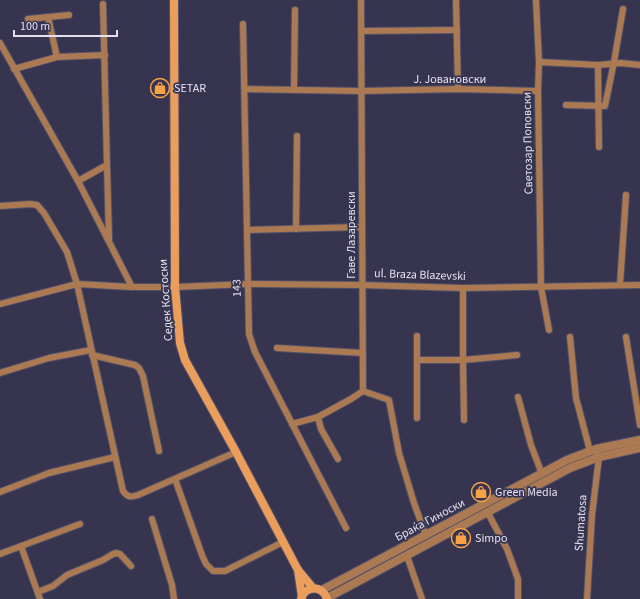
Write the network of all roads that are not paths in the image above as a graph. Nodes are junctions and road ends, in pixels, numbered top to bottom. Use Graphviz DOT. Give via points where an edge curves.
graph roads {
  1 [pos="174,0"];
  2 [pos="361,0"];
  3 [pos="456,0"];
  4 [pos="536,0"];
  5 [pos="103,4"];
  6 [pos="623,9"];
  7 [pos="295,10"];
  8 [pos="70,15"];
  9 [pos="48,17"];
  10 [pos="28,19"];
  11 [pos="243,24"];
  12 [pos="457,30"];
  13 [pos="361,31"];
  14 [pos="0,43"];
  15 [pos="105,56"];
  16 [pos="57,57"];
  17 [pos="539,62"];
  18 [pos="614,62"];
  19 [pos="598,65"];
  20 [pos="640,65"];
  21 [pos="14,69"];
  22 [pos="244,89"];
  23 [pos="294,90"];
  24 [pos="458,90"];
  25 [pos="538,90"];
  26 [pos="362,91"];
  27 [pos="566,105"];
  28 [pos="598,105"];
  29 [pos="297,136"];
  30 [pos="599,147"];
  31 [pos="107,165"];
  32 [pos="78,181"];
  33 [pos="626,195"];
  34 [pos="0,206"];
  35 [pos="108,219"];
  36 [pos="98,220"];
  37 [pos="362,227"];
  38 [pos="296,229"];
  39 [pos="247,230"];
  40 [pos="110,243"];
  41 [pos="77,284"];
  42 [pos="248,284"];
  43 [pos="362,284"];
  44 [pos="620,285"];
  45 [pos="640,285"];
  46 [pos="132,287"];
  47 [pos="175,287"];
  48 [pos="541,287"];
  49 [pos="463,288"];
  50 [pos="0,304"];
  51 [pos="549,330"];
  52 [pos="417,336"];
  53 [pos="570,337"];
  54 [pos="626,337"];
  55 [pos="277,348"];
  56 [pos="91,353"];
  57 [pos="362,353"];
  58 [pos="517,355"];
  59 [pos="417,360"];
  60 [pos="463,360"];
  61 [pos="0,373"];
  62 [pos="363,391"];
  63 [pos="518,397"];
  64 [pos="318,417"];
  65 [pos="417,418"];
  66 [pos="464,420"];
  67 [pos="292,424"];
  68 [pos="640,425"];
  69 [pos="640,440"];
  70 [pos="640,448"];
  71 [pos="159,451"];
  72 [pos="236,452"];
  73 [pos="595,452"];
  74 [pos="116,457"];
  75 [pos="338,459"];
  76 [pos="542,474"];
  77 [pos="176,479"];
  78 [pos="0,492"];
  79 [pos="488,513"];
  80 [pos="152,519"];
  81 [pos="80,524"];
  82 [pos="346,528"];
  83 [pos="426,536"];
  84 [pos="283,542"];
  85 [pos="21,546"];
  86 [pos="0,554"];
  87 [pos="407,556"];
  88 [pos="131,566"];
  89 [pos="298,570"];
  90 [pos="317,589"];
  91 [pos="38,592"];
  92 [pos="302,598"];
  93 [pos="327,598"];
  94 [pos="40,599"];
  95 [pos="174,599"];
  96 [pos="422,599"];
  97 [pos="518,599"];
  98 [pos="587,599"];
  1 -- 47 [label="main road, Седек Костоски"];
  2 -- 13 [label="street, Гаве Лазаревски"];
  3 -- 12 [label="street"];
  4 -- 17 [label="street, Светозар Поповски"];
  5 -- 15 [label="street"];
  6 -- 18 [label="street"];
  7 -- 23 [label="street"];
  8 -- 9 [label="street"];
  9 -- 10 [label="street"];
  9 -- 16 [label="street"];
  11 -- 22 [label="street, 143"];
  12 -- 13 [label="street"];
  12 -- 24 [label="street"];
  13 -- 26 [label="street, Гаве Лазаревски"];
  14 -- 21 [label="street"];
  15 -- 16 [label="street"];
  15 -- 31 [label="street"];
  16 -- 21 [label="street"];
  17 -- 19 [label="street"];
  17 -- 25 [label="street, Светозар Поповски"];
  18 -- 19 [label="street"];
  18 -- 20 [label="street"];
  18 -- 28 [label="street" via="605,106"];
  19 -- 28 [label="street"];
  21 -- 32 [label="street"];
  22 -- 23 [label="street, Ј. Јовановски"];
  22 -- 39 [label="street, 143"];
  23 -- 26 [label="street, Ј. Јовановски"];
  24 -- 25 [label="street, Ј. Јовановски"];
  24 -- 26 [label="street, Ј. Јовановски"];
  25 -- 48 [label="street, Светозар Поповски"];
  26 -- 37 [label="street, Гаве Лазаревски"];
  27 -- 28 [label="street"];
  28 -- 30 [label="street"];
  29 -- 38 [label="street"];
  31 -- 32 [label="street"];
  31 -- 35 [label="street"];
  32 -- 36 [label="street"];
  33 -- 44 [label="street"];
  34 -- 41 [label="street" via="37,205 67,252"];
  35 -- 36 [label="street"];
  35 -- 40 [label="street"];
  36 -- 40 [label="street"];
  37 -- 38 [label="street"];
  37 -- 43 [label="street, Гаве Лазаревски"];
  38 -- 39 [label="street"];
  39 -- 42 [label="street, 143"];
  40 -- 46 [label="street"];
  41 -- 46 [label="street, ul. Braza Blazevski"];
  41 -- 50 [label="street, ul. Braza Blazevski"];
  41 -- 56 [label="street"];
  42 -- 43 [label="street, ul. Braza Blazevski"];
  42 -- 47 [label="street, ul. Braza Blazevski"];
  42 -- 67 [label="street, 143" via="249,334 255,352"];
  43 -- 49 [label="street, ul. Braza Blazevski"];
  43 -- 57 [label="street, Гаве Лазаревски"];
  44 -- 45 [label="street, ul. Braza Blazevski"];
  44 -- 48 [label="street, ul. Braza Blazevski"];
  46 -- 47 [label="street, ul. Braza Blazevski"];
  47 -- 72 [label="main road, Седек Костоски" via="180,344 186,360"];
  48 -- 49 [label="street, ul. Braza Blazevski"];
  48 -- 51 [label="street, Светозар Поповски"];
  49 -- 60 [label="street"];
  52 -- 59 [label="street"];
  53 -- 73 [label="street" via="576,398"];
  54 -- 68 [label="street"];
  55 -- 57 [label="street"];
  56 -- 61 [label="street" via="49,358"];
  56 -- 71 [label="street" via="139,368 143,376"];
  56 -- 74 [label="street"];
  57 -- 62 [label="street, Гаве Лазаревски"];
  58 -- 60 [label="street"];
  59 -- 60 [label="street"];
  59 -- 65 [label="street"];
  60 -- 66 [label="street"];
  62 -- 64 [label="street"];
  62 -- 83 [label="street" via="389,400 399,453"];
  63 -- 76 [label="street"];
  64 -- 67 [label="street"];
  64 -- 75 [label="street" via="321,429"];
  67 -- 82 [label="street, 143"];
  69 -- 73 [label="street, Браќа Гиноски"];
  70 -- 73 [label="street, Браќа Гиноски"];
  72 -- 77 [label="street"];
  72 -- 84 [label="main road, Седек Костоски"];
  73 -- 76 [label="street, Браќа Гиноски" via="567,460"];
  73 -- 79 [label="street, Браќа Гиноски"];
  73 -- 98 [label="street, Shumatosa"];
  74 -- 77 [label="street" via="126,496 138,495"];
  74 -- 78 [label="street" via="48,473"];
  76 -- 83 [label="street, Браќа Гиноски"];
  77 -- 84 [label="street" via="202,555 213,571 225,570"];
  79 -- 87 [label="street, Браќа Гиноски"];
  79 -- 97 [label="street" via="507,549 518,579"];
  80 -- 95 [label="street"];
  81 -- 85 [label="street"];
  83 -- 90 [label="street, Браќа Гиноски"];
  84 -- 89 [label="main road, Седек Костоски"];
  85 -- 86 [label="street"];
  85 -- 91 [label="street"];
  87 -- 93 [label="street, Браќа Гиноски"];
  87 -- 96 [label="street"];
  88 -- 91 [label="street" via="120,554 113,554 67,575"];
  89 -- 90 [label="main road"];
  89 -- 92 [label="main road"];
  90 -- 92 [label="main road, Браќа Гиноски" via="306,590"];
  90 -- 93 [label="main road, Браќа Гиноски"];
  91 -- 94 [label="street"];
}
